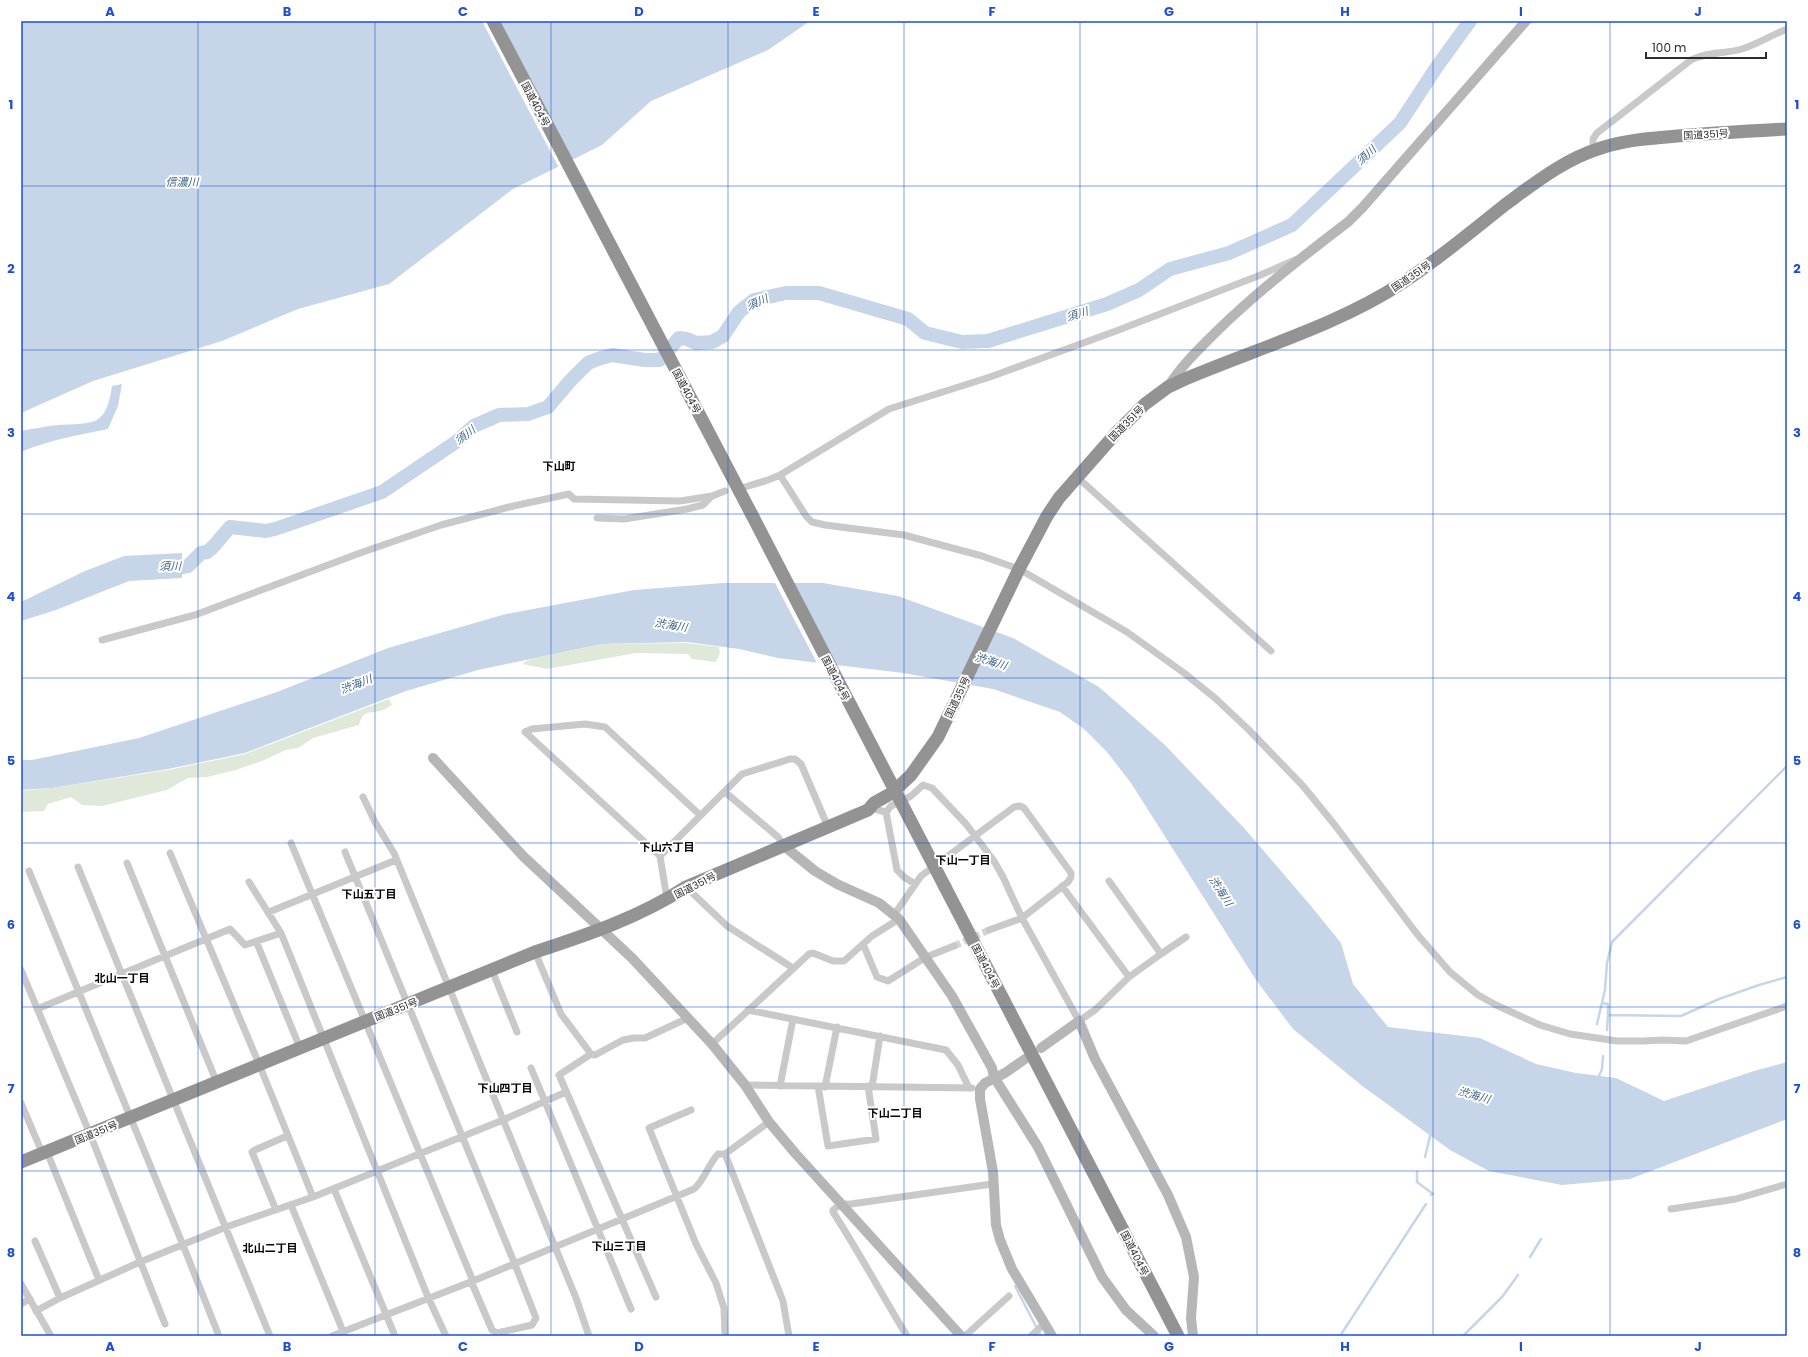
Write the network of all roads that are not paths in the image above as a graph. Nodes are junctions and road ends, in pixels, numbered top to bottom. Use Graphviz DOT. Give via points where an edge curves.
graph roads {
  1 [pos="493,21"];
  2 [pos="1526,21"];
  3 [pos="1787,29"];
  4 [pos="1787,129"];
  5 [pos="1593,150"];
  6 [pos="1306,255"];
  7 [pos="1168,387"];
  8 [pos="780,475"];
  9 [pos="1077,477"];
  10 [pos="744,486"];
  11 [pos="725,491"];
  12 [pos="712,496"];
  13 [pos="597,518"];
  14 [pos="1017,572"];
  15 [pos="102,640"];
  16 [pos="1271,650"];
  17 [pos="433,758"];
  18 [pos="724,792"];
  19 [pos="363,797"];
  20 [pos="868,810"];
  21 [pos="886,812"];
  22 [pos="700,815"];
  23 [pos="828,827"];
  24 [pos="975,835"];
  25 [pos="291,842"];
  26 [pos="784,846"];
  27 [pos="345,852"];
  28 [pos="170,854"];
  29 [pos="660,856"];
  30 [pos="396,860"];
  31 [pos="127,863"];
  32 [pos="78,867"];
  33 [pos="29,871"];
  34 [pos="355,878"];
  35 [pos="249,882"];
  36 [pos="1109,882"];
  37 [pos="915,884"];
  38 [pos="1062,886"];
  39 [pos="686,887"];
  40 [pos="313,895"];
  41 [pos="667,899"];
  42 [pos="269,912"];
  43 [pos="896,917"];
  44 [pos="1022,918"];
  45 [pos="601,929"];
  46 [pos="989,930"];
  47 [pos="281,933"];
  48 [pos="206,938"];
  49 [pos="1186,938"];
  50 [pos="256,941"];
  51 [pos="863,944"];
  52 [pos="954,946"];
  53 [pos="535,952"];
  54 [pos="1161,954"];
  55 [pos="165,955"];
  56 [pos="926,957"];
  57 [pos="793,968"];
  58 [pos="21,970"];
  59 [pos="492,970"];
  60 [pos="121,974"];
  61 [pos="1129,977"];
  62 [pos="449,987"];
  63 [pos="79,991"];
  64 [pos="408,1005"];
  65 [pos="1787,1006"];
  66 [pos="37,1009"];
  67 [pos="748,1010"];
  68 [pos="688,1018"];
  69 [pos="793,1019"];
  70 [pos="366,1021"];
  71 [pos="1079,1021"];
  72 [pos="837,1027"];
  73 [pos="517,1032"];
  74 [pos="880,1036"];
  75 [pos="323,1038"];
  76 [pos="712,1044"];
  77 [pos="300,1048"];
  78 [pos="1041,1048"];
  79 [pos="591,1054"];
  80 [pos="1025,1059"];
  81 [pos="259,1064"];
  82 [pos="530,1068"];
  83 [pos="994,1077"];
  84 [pos="217,1083"];
  85 [pos="745,1085"];
  86 [pos="780,1086"];
  87 [pos="870,1086"];
  88 [pos="822,1087"];
  89 [pos="969,1088"];
  90 [pos="980,1089"];
  91 [pos="566,1092"];
  92 [pos="174,1100"];
  93 [pos="544,1102"];
  94 [pos="21,1103"];
  95 [pos="691,1110"];
  96 [pos="131,1118"];
  97 [pos="503,1120"];
  98 [pos="769,1122"];
  99 [pos="90,1134"];
  100 [pos="287,1136"];
  101 [pos="462,1136"];
  102 [pos="46,1152"];
  103 [pos="420,1153"];
  104 [pos="724,1154"];
  105 [pos="21,1162"];
  106 [pos="377,1170"];
  107 [pos="992,1184"];
  108 [pos="1787,1184"];
  109 [pos="334,1189"];
  110 [pos="675,1195"];
  111 [pos="313,1197"];
  112 [pos="841,1204"];
  113 [pos="291,1205"];
  114 [pos="1671,1209"];
  115 [pos="276,1210"];
  116 [pos="621,1218"];
  117 [pos="226,1227"];
  118 [pos="598,1228"];
  119 [pos="35,1241"];
  120 [pos="183,1245"];
  121 [pos="555,1246"];
  122 [pos="140,1262"];
  123 [pos="514,1262"];
  124 [pos="99,1280"];
  125 [pos="472,1281"];
  126 [pos="21,1284"];
  127 [pos="1009,1296"];
  128 [pos="428,1297"];
  129 [pos="656,1297"];
  130 [pos="60,1298"];
  131 [pos="30,1299"];
  132 [pos="21,1304"];
  133 [pos="631,1309"];
  134 [pos="36,1311"];
  135 [pos="386,1314"];
  136 [pos="1045,1323"];
  137 [pos="165,1324"];
  138 [pos="344,1334"];
  139 [pos="51,1336"];
  140 [pos="219,1336"];
  141 [pos="270,1336"];
  142 [pos="332,1336"];
  143 [pos="395,1336"];
  144 [pos="446,1336"];
  145 [pos="589,1336"];
  146 [pos="725,1336"];
  147 [pos="789,1336"];
  148 [pos="907,1336"];
  149 [pos="961,1336"];
  150 [pos="1031,1336"];
  151 [pos="1052,1336"];
  152 [pos="1154,1336"];
  153 [pos="1178,1336"];
  154 [pos="1193,1336"];
  1 -- 153 [label="highway, 国道404号, bridge"];
  2 -- 6 [label="street" via="1363,207"];
  3 -- 5 [label="street" via="1742,49 1704,55 1691,60 1597,133 1593,139"];
  4 -- 5 [label="highway, 国道351号" via="1655,138"];
  5 -- 7 [label="highway, 国道351号" via="1546,175 1422,269 1382,296 1313,329 1207,369"];
  6 -- 7 [label="street" via="1226,322 1181,368"];
  6 -- 8 [label="street" via="1116,331 990,377 889,409"];
  7 -- 9 [label="highway, 国道351号" via="1145,404"];
  8 -- 10 [label="street"];
  8 -- 14 [label="street" via="812,522 904,534 941,544"];
  9 -- 14 [label="highway, 国道351号" via="1047,516"];
  9 -- 16 [label="street"];
  11 -- 12 [label="street"];
  12 -- 13 [label="street" via="703,505 687,509 624,518"];
  12 -- 15 [label="street" via="673,501 574,499 569,494 508,507 360,553 196,615"];
  14 -- 20 [label="highway, 国道351号" via="941,733 911,775"];
  14 -- 65 [label="street" via="1127,632 1215,698 1303,786 1417,934 1450,972 1466,986 1496,1005 1540,1025 1570,1034 1617,1041 1686,1041"];
  17 -- 45 [label="street" via="523,856"];
  18 -- 22 [label="street"];
  18 -- 23 [label="street" via="742,774 795,758 801,764"];
  18 -- 26 [label="street" via="773,833"];
  19 -- 30 [label="street"];
  20 -- 21 [label="street"];
  20 -- 23 [label="highway, 国道351号"];
  21 -- 24 [label="street" via="923,785 928,786"];
  21 -- 37 [label="street" via="898,870 904,878"];
  22 -- 29 [label="street"];
  22 -- 29 [label="street" via="605,727 585,724 532,729 525,732"];
  23 -- 26 [label="highway, 国道351号"];
  24 -- 37 [label="street" via="928,870"];
  24 -- 38 [label="street" via="1014,807 1024,808 1071,873 1068,882"];
  24 -- 44 [label="street" via="1003,877"];
  25 -- 40 [label="street"];
  26 -- 39 [label="highway, 国道351号"];
  26 -- 43 [label="street" via="815,871 879,903"];
  27 -- 34 [label="street"];
  28 -- 48 [label="street"];
  29 -- 41 [label="street"];
  30 -- 34 [label="street"];
  30 -- 62 [label="street"];
  31 -- 55 [label="street"];
  32 -- 60 [label="street"];
  33 -- 63 [label="street"];
  34 -- 40 [label="street"];
  34 -- 64 [label="street"];
  35 -- 42 [label="street"];
  36 -- 54 [label="street"];
  37 -- 43 [label="street"];
  38 -- 44 [label="street"];
  38 -- 61 [label="street"];
  39 -- 41 [label="highway, 国道351号"];
  39 -- 57 [label="street" via="727,926"];
  40 -- 42 [label="street"];
  40 -- 70 [label="street"];
  41 -- 45 [label="highway, 国道351号"];
  42 -- 47 [label="street"];
  43 -- 51 [label="street"];
  43 -- 56 [label="street"];
  44 -- 46 [label="street"];
  44 -- 71 [label="street"];
  45 -- 53 [label="highway, 国道351号"];
  45 -- 68 [label="street"];
  47 -- 50 [label="street"];
  47 -- 75 [label="street"];
  48 -- 50 [label="street" via="230,929 245,945"];
  48 -- 55 [label="street"];
  48 -- 81 [label="street"];
  49 -- 54 [label="street"];
  50 -- 77 [label="street"];
  51 -- 56 [label="street" via="877,977 888,981"];
  51 -- 57 [label="street" via="844,961 833,961 813,953"];
  52 -- 56 [label="street"];
  53 -- 59 [label="highway, 国道351号"];
  53 -- 79 [label="street" via="561,1014"];
  54 -- 61 [label="street"];
  55 -- 60 [label="street"];
  55 -- 84 [label="street"];
  56 -- 83 [label="street" via="970,1026 992,1068"];
  57 -- 67 [label="street"];
  58 -- 66 [label="street"];
  59 -- 62 [label="highway, 国道351号"];
  59 -- 73 [label="street"];
  60 -- 63 [label="street"];
  60 -- 92 [label="street"];
  61 -- 71 [label="street" via="1095,1010"];
  62 -- 64 [label="highway, 国道351号"];
  62 -- 97 [label="street"];
  63 -- 66 [label="street"];
  63 -- 96 [label="street"];
  64 -- 70 [label="highway, 国道351号"];
  64 -- 101 [label="street"];
  66 -- 99 [label="street"];
  67 -- 69 [label="street"];
  67 -- 76 [label="street"];
  68 -- 76 [label="street"];
  68 -- 79 [label="street" via="645,1038 623,1040 595,1055"];
  69 -- 72 [label="street"];
  69 -- 86 [label="street"];
  70 -- 75 [label="highway, 国道351号"];
  70 -- 103 [label="street"];
  71 -- 78 [label="street"];
  71 -- 154 [label="street" via="1095,1059 1168,1195 1186,1236 1194,1277 1191,1318"];
  72 -- 74 [label="street"];
  72 -- 88 [label="street"];
  74 -- 87 [label="street"];
  74 -- 89 [label="street" via="946,1050 958,1065"];
  75 -- 77 [label="highway, 国道351号"];
  75 -- 106 [label="street"];
  76 -- 85 [label="street"];
  77 -- 81 [label="highway, 国道351号"];
  79 -- 91 [label="street" via="559,1075"];
  80 -- 83 [label="street" via="1005,1073"];
  81 -- 84 [label="highway, 国道351号"];
  81 -- 100 [label="street"];
  82 -- 93 [label="street"];
  83 -- 90 [label="street"];
  83 -- 152 [label="street" via="1038,1147 1102,1277 1126,1310"];
  84 -- 92 [label="highway, 国道351号"];
  85 -- 86 [label="street"];
  85 -- 98 [label="street"];
  86 -- 88 [label="street"];
  87 -- 88 [label="street"];
  87 -- 88 [label="street" via="876,1139 828,1146"];
  87 -- 89 [label="street"];
  89 -- 90 [label="street"];
  90 -- 107 [label="street"];
  91 -- 93 [label="street"];
  91 -- 116 [label="street"];
  92 -- 96 [label="highway, 国道351号"];
  92 -- 117 [label="street"];
  93 -- 97 [label="street"];
  93 -- 118 [label="street"];
  94 -- 102 [label="street" via="41,1150"];
  95 -- 110 [label="street" via="649,1128"];
  96 -- 99 [label="highway, 国道351号"];
  96 -- 120 [label="street"];
  97 -- 101 [label="street"];
  97 -- 121 [label="street"];
  98 -- 104 [label="street"];
  98 -- 112 [label="street"];
  99 -- 102 [label="highway, 国道351号"];
  99 -- 122 [label="street"];
  100 -- 111 [label="street"];
  100 -- 115 [label="street" via="252,1152"];
  101 -- 103 [label="street"];
  101 -- 123 [label="street"];
  102 -- 105 [label="highway, 国道351号"];
  102 -- 124 [label="street"];
  103 -- 106 [label="street"];
  103 -- 125 [label="street"];
  104 -- 110 [label="street" via="718,1154 710,1162 702,1180 694,1189"];
  104 -- 147 [label="street" via="783,1301"];
  106 -- 109 [label="street"];
  106 -- 128 [label="street"];
  107 -- 112 [label="street"];
  107 -- 136 [label="street" via="996,1225 1002,1246 1012,1269"];
  108 -- 114 [label="street" via="1736,1199"];
  109 -- 111 [label="street"];
  109 -- 135 [label="street"];
  110 -- 116 [label="street"];
  110 -- 146 [label="street" via="716,1283 724,1308"];
  111 -- 113 [label="street"];
  112 -- 148 [label="street" via="836,1206 833,1212"];
  112 -- 149 [label="street"];
  113 -- 115 [label="street"];
  113 -- 138 [label="street"];
  115 -- 117 [label="street"];
  116 -- 118 [label="street"];
  116 -- 129 [label="street"];
  117 -- 120 [label="street"];
  117 -- 141 [label="street"];
  118 -- 121 [label="street"];
  118 -- 133 [label="street"];
  119 -- 130 [label="street"];
  120 -- 122 [label="street"];
  120 -- 140 [label="street"];
  121 -- 123 [label="street"];
  121 -- 145 [label="street"];
  122 -- 124 [label="street"];
  122 -- 137 [label="street"];
  123 -- 125 [label="street"];
  123 -- 125 [label="street" via="536,1318 532,1325 497,1334 492,1330"];
  124 -- 130 [label="street"];
  125 -- 128 [label="street"];
  126 -- 131 [label="street"];
  127 -- 149 [label="street"];
  128 -- 135 [label="street"];
  128 -- 144 [label="street"];
  130 -- 134 [label="street"];
  131 -- 132 [label="street"];
  131 -- 134 [label="street"];
  134 -- 139 [label="street"];
  135 -- 138 [label="street"];
  135 -- 143 [label="street"];
  136 -- 150 [label="street"];
  136 -- 151 [label="street"];
  138 -- 142 [label="street"];
}
